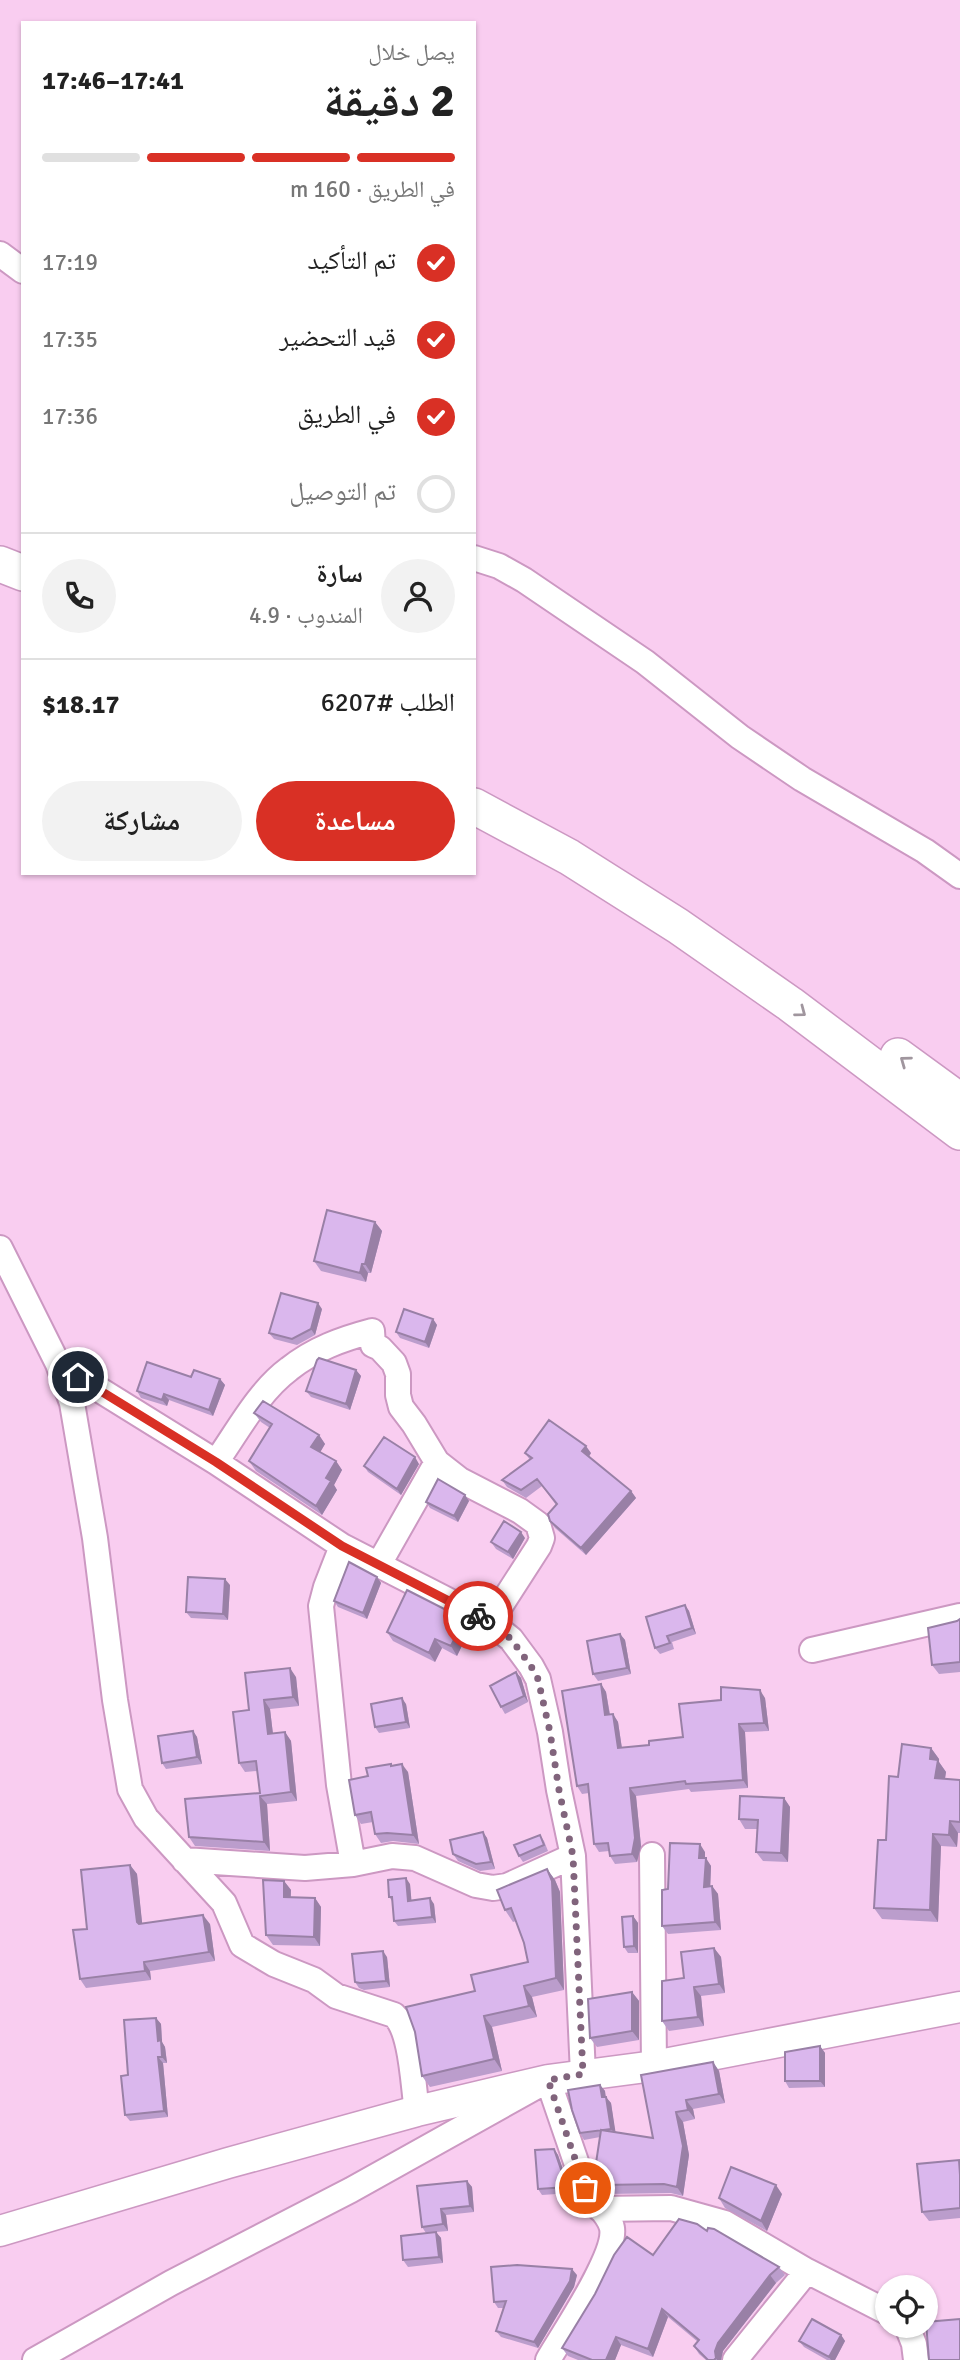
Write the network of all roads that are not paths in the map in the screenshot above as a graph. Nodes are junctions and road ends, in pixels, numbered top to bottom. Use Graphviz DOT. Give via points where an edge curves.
graph roads {
  1 [pos="0,254"];
  2 [pos="21,270"];
  3 [pos="476,559"];
  4 [pos="0,564"];
  5 [pos="21,572"];
  6 [pos="0,587"];
  7 [pos="21,594"];
  8 [pos="476,782"];
  9 [pos="476,807"];
  10 [pos="960,876"];
  11 [pos="960,1101"];
  12 [pos="960,1132"];
  13 [pos="0,1248"];
  14 [pos="58,1364"];
  15 [pos="216,1462"];
  16 [pos="437,1462"];
  17 [pos="342,1546"];
  18 [pos="379,1564"];
  19 [pos="960,1616"];
  20 [pos="490,1622"];
  21 [pos="812,1650"];
  22 [pos="652,1855"];
  23 [pos="573,1856"];
  24 [pos="184,1860"];
  25 [pos="354,1864"];
  26 [pos="960,2007"];
  27 [pos="654,2066"];
  28 [pos="583,2074"];
  29 [pos="548,2080"];
  30 [pos="417,2111"];
  31 [pos="600,2209"];
  32 [pos="0,2231"];
  33 [pos="807,2272"];
  34 [pos="875,2306"];
  35 [pos="912,2338"];
  36 [pos="35,2360"];
  37 [pos="548,2360"];
  38 [pos="734,2360"];
  39 [pos="916,2360"];
  1 -- 2 [label="street"];
  3 -- 10 [label="street" via="524,580 645,662 740,737"];
  4 -- 5 [label="highway"];
  6 -- 7 [label="highway"];
  11 -- 8 [label="highway, one-way" via="802,984 639,874"];
  9 -- 12 [label="highway, one-way" via="569,857 708,946"];
  13 -- 14 [label="street"];
  14 -- 15 [label="street"];
  14 -- 24 [label="street" via="72,1403 89,1502 130,1789 146,1818"];
  15 -- 16 [label="street" via="259,1400 288,1369 337,1341 372,1331 373,1345 396,1368 401,1406"];
  15 -- 17 [label="street"];
  16 -- 18 [label="street"];
  16 -- 20 [label="street" via="460,1480 520,1511 541,1531 539,1546"];
  17 -- 18 [label="street"];
  17 -- 25 [label="street" via="321,1606 339,1785"];
  18 -- 20 [label="street"];
  19 -- 21 [label="street"];
  20 -- 23 [label="street" via="511,1639 538,1679"];
  22 -- 27 [label="street"];
  23 -- 25 [label="street" via="493,1888 415,1858 392,1856"];
  23 -- 28 [label="street"];
  24 -- 25 [label="street" via="305,1868"];
  24 -- 30 [label="street" via="224,1903 242,1945 314,1980 336,1996 399,2019"];
  26 -- 27 [label="main road"];
  27 -- 28 [label="main road"];
  28 -- 29 [label="main road"];
  29 -- 30 [label="main road"];
  29 -- 31 [label="street" via="585,2188"];
  29 -- 36 [label="street"];
  30 -- 32 [label="main road"];
  31 -- 33 [label="street" via="671,2208 706,2216"];
  31 -- 37 [label="street" via="612,2226 607,2259"];
  33 -- 34 [label="street"];
  33 -- 38 [label="street"];
  35 -- 39 [label="street"];
}
